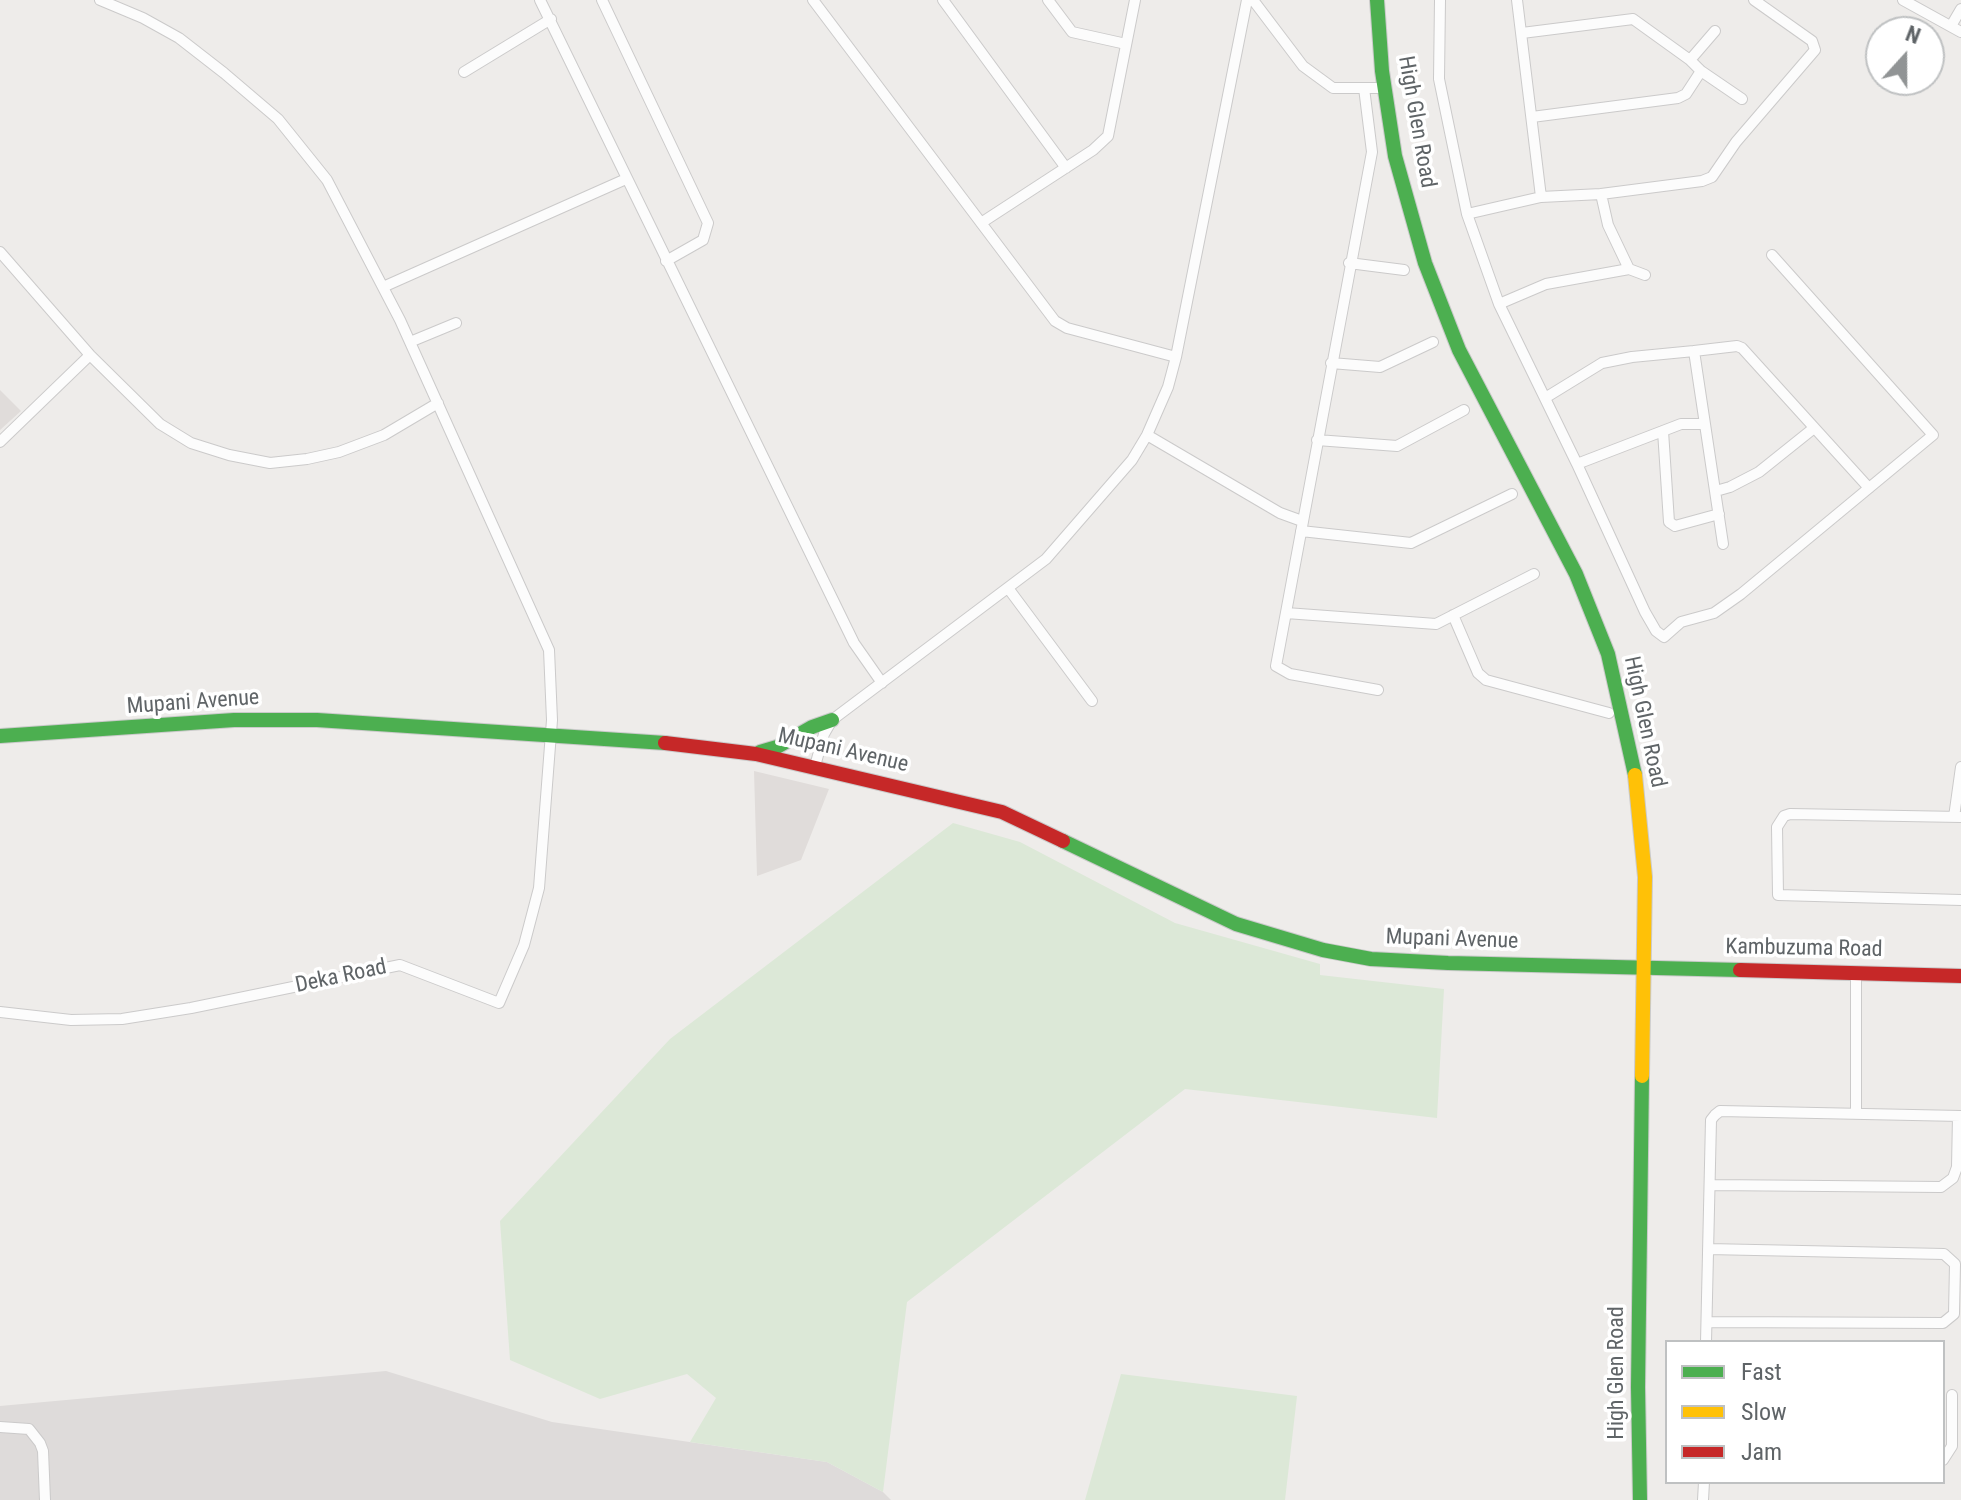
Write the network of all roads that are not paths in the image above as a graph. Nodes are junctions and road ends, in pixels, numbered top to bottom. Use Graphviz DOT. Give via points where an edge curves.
graph roads {
  1 [pos="100,0"];
  2 [pos="540,0"];
  3 [pos="602,0"];
  4 [pos="813,0"];
  5 [pos="943,0"];
  6 [pos="1048,0"];
  7 [pos="1135,0"];
  8 [pos="1250,0"];
  9 [pos="1377,0"];
  10 [pos="1440,0"];
  11 [pos="1517,0"];
  12 [pos="1754,0"];
  13 [pos="1903,0"];
  14 [pos="1961,9"];
  15 [pos="551,19"];
  16 [pos="1956,29"];
  17 [pos="1715,31"];
  18 [pos="1522,33"];
  19 [pos="1126,44"];
  20 [pos="1690,60"];
  21 [pos="1701,71"];
  22 [pos="464,72"];
  23 [pos="1364,88"];
  24 [pos="1384,88"];
  25 [pos="1742,99"];
  26 [pos="1532,117"];
  27 [pos="1066,168"];
  28 [pos="626,179"];
  29 [pos="1601,194"];
  30 [pos="1541,197"];
  31 [pos="1467,214"];
  32 [pos="981,223"];
  33 [pos="0,252"];
  34 [pos="1772,255"];
  35 [pos="666,261"];
  36 [pos="1349,263"];
  37 [pos="1629,269"];
  38 [pos="1404,270"];
  39 [pos="1645,275"];
  40 [pos="383,287"];
  41 [pos="1499,304"];
  42 [pos="456,323"];
  43 [pos="410,342"];
  44 [pos="1433,342"];
  45 [pos="1694,351"];
  46 [pos="90,355"];
  47 [pos="1176,357"];
  48 [pos="1331,363"];
  49 [pos="1545,398"];
  50 [pos="438,403"];
  51 [pos="1464,410"];
  52 [pos="1703,424"];
  53 [pos="1814,428"];
  54 [pos="1663,431"];
  55 [pos="1147,435"];
  56 [pos="1317,440"];
  57 [pos="0,442"];
  58 [pos="1577,464"];
  59 [pos="1869,488"];
  60 [pos="1716,491"];
  61 [pos="1512,494"];
  62 [pos="1719,514"];
  63 [pos="1302,526"];
  64 [pos="1723,544"];
  65 [pos="1534,574"];
  66 [pos="1008,588"];
  67 [pos="1286,613"];
  68 [pos="1453,615"];
  69 [pos="882,683"];
  70 [pos="1378,690"];
  71 [pos="1092,701"];
  72 [pos="1609,713"];
  73 [pos="832,720"];
  74 [pos="550,735"];
  75 [pos="0,736"];
  76 [pos="756,754"];
  77 [pos="815,766"];
  78 [pos="1961,767"];
  79 [pos="1957,817"];
  80 [pos="1961,900"];
  81 [pos="1646,968"];
  82 [pos="1856,973"];
  83 [pos="1961,976"];
  84 [pos="0,1012"];
  85 [pos="1856,1114"];
  86 [pos="1960,1116"];
  87 [pos="1710,1185"];
  88 [pos="1708,1249"];
  89 [pos="1707,1322"];
  90 [pos="1706,1340"];
  91 [pos="1952,1395"];
  92 [pos="0,1427"];
  93 [pos="1945,1457"];
  94 [pos="45,1500"];
  95 [pos="1640,1500"];
  1 -- 40 [label="street" via="179,38 278,119 327,180"];
  2 -- 15 [label="street"];
  3 -- 35 [label="street" via="708,223 703,240"];
  4 -- 32 [label="street"];
  5 -- 27 [label="street"];
  6 -- 19 [label="street" via="1072,32"];
  7 -- 19 [label="street"];
  8 -- 23 [label="street" via="1303,66 1333,88"];
  8 -- 47 [label="street"];
  9 -- 24 [label="main road, High Glen Road"];
  10 -- 31 [label="street" via="1440,89"];
  11 -- 18 [label="street"];
  12 -- 29 [label="street" via="1812,41 1814,53 1708,180"];
  13 -- 16 [label="street"];
  14 -- 16 [label="street"];
  15 -- 22 [label="street"];
  15 -- 28 [label="street"];
  17 -- 20 [label="street"];
  18 -- 20 [label="street" via="1633,19"];
  18 -- 26 [label="street"];
  19 -- 27 [label="street" via="1108,136"];
  20 -- 21 [label="street"];
  21 -- 25 [label="street"];
  21 -- 26 [label="street" via="1678,98"];
  23 -- 24 [label="street"];
  23 -- 36 [label="street" via="1372,152"];
  24 -- 81 [label="main road, High Glen Road" via="1395,156 1436,292 1459,350 1576,574 1608,654 1638,793"];
  26 -- 30 [label="street"];
  27 -- 32 [label="street"];
  28 -- 35 [label="street"];
  28 -- 40 [label="street"];
  29 -- 30 [label="street"];
  29 -- 37 [label="street" via="1608,225"];
  30 -- 31 [label="street"];
  31 -- 41 [label="street"];
  32 -- 47 [label="street" via="1055,321"];
  33 -- 46 [label="street"];
  34 -- 59 [label="street" via="1933,434"];
  35 -- 69 [label="street" via="854,643"];
  36 -- 38 [label="street"];
  36 -- 48 [label="street"];
  37 -- 39 [label="street"];
  37 -- 41 [label="street" via="1546,284"];
  40 -- 43 [label="street"];
  41 -- 49 [label="street"];
  42 -- 43 [label="street"];
  43 -- 50 [label="street"];
  44 -- 48 [label="street" via="1380,367"];
  45 -- 49 [label="street" via="1602,363"];
  45 -- 52 [label="street"];
  45 -- 53 [label="street" via="1742,348"];
  46 -- 50 [label="street" via="160,424 181,437 270,463 339,452 384,435"];
  46 -- 57 [label="street"];
  47 -- 55 [label="street"];
  48 -- 56 [label="street"];
  49 -- 58 [label="street"];
  50 -- 74 [label="street" via="549,650"];
  51 -- 56 [label="street" via="1397,446"];
  52 -- 54 [label="street" via="1689,422"];
  52 -- 60 [label="street"];
  53 -- 59 [label="street"];
  53 -- 60 [label="street" via="1759,472"];
  54 -- 58 [label="street"];
  54 -- 62 [label="street" via="1669,522 1675,526"];
  55 -- 63 [label="street"];
  55 -- 66 [label="street" via="1132,460 1046,559"];
  56 -- 63 [label="street"];
  58 -- 59 [label="street" via="1645,612 1664,637 1681,622 1714,613 1741,594"];
  60 -- 62 [label="street"];
  61 -- 63 [label="street" via="1411,543"];
  62 -- 64 [label="street"];
  63 -- 67 [label="street"];
  65 -- 68 [label="street"];
  66 -- 69 [label="street"];
  66 -- 71 [label="street"];
  67 -- 68 [label="street" via="1436,624"];
  67 -- 70 [label="street" via="1276,666"];
  68 -- 72 [label="street" via="1486,680"];
  69 -- 73 [label="street"];
  73 -- 76 [label="main road"];
  73 -- 77 [label="street"];
  74 -- 75 [label="main road, Mupani Avenue" via="234,720"];
  74 -- 76 [label="main road, Mupani Avenue"];
  74 -- 84 [label="street, Deka Road" via="539,888 528,933 499,1003 400,965 122,1019"];
  76 -- 77 [label="main road, Mupani Avenue"];
  77 -- 81 [label="main road, Mupani Avenue" via="1002,812 1236,924 1323,950 1407,962"];
  78 -- 79 [label="street"];
  79 -- 80 [label="street" via="1784,816 1777,827 1778,895"];
  81 -- 82 [label="main road, Kambuzuma Road"];
  81 -- 95 [label="main road, High Glen Road"];
  82 -- 83 [label="main road, Kambuzuma Road"];
  82 -- 85 [label="street"];
  85 -- 86 [label="street"];
  85 -- 87 [label="street" via="1720,1111 1711,1120"];
  86 -- 87 [label="street" via="1957,1167 1941,1187"];
  87 -- 88 [label="street"];
  88 -- 89 [label="street"];
  88 -- 89 [label="street" via="1944,1254 1955,1264 1954,1314 1943,1323"];
  89 -- 90 [label="street"];
  91 -- 93 [label="street" via="1952,1446"];
  92 -- 94 [label="street" via="29,1429 40,1443"];
}
